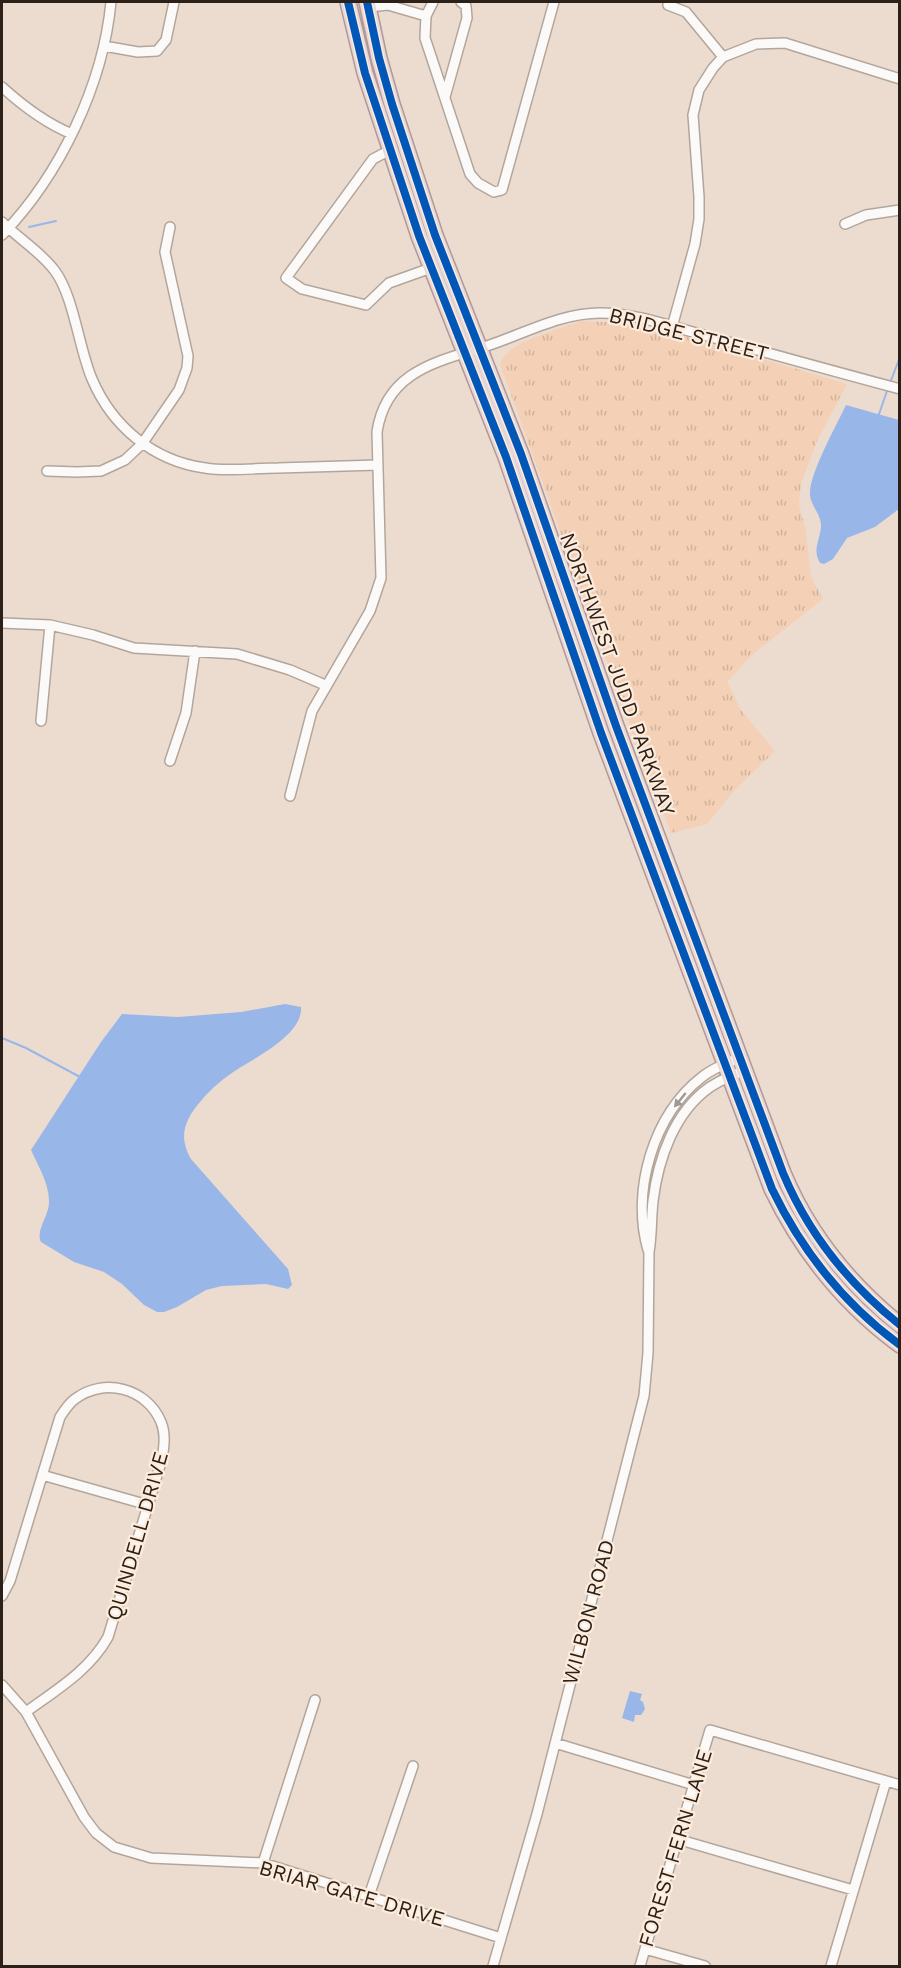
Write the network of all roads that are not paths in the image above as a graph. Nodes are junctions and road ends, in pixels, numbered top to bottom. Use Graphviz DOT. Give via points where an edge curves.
graph roads {
  1 [pos="111,2"];
  2 [pos="174,2"];
  3 [pos="348,2"];
  4 [pos="434,2"];
  5 [pos="461,2"];
  6 [pos="554,2"];
  7 [pos="368,4"];
  8 [pos="668,5"];
  9 [pos="426,16"];
  10 [pos="104,46"];
  11 [pos="723,57"];
  12 [pos="900,79"];
  13 [pos="2,87"];
  14 [pos="445,97"];
  15 [pos="72,134"];
  16 [pos="390,150"];
  17 [pos="900,210"];
  18 [pos="845,224"];
  19 [pos="170,227"];
  20 [pos="4,228"];
  21 [pos="431,268"];
  22 [pos="672,327"];
  23 [pos="480,349"];
  24 [pos="464,353"];
  25 [pos="900,389"];
  26 [pos="142,444"];
  27 [pos="378,465"];
  28 [pos="47,471"];
  29 [pos="2,623"];
  30 [pos="50,625"];
  31 [pos="195,651"];
  32 [pos="325,685"];
  33 [pos="41,722"];
  34 [pos="170,761"];
  35 [pos="290,796"];
  36 [pos="734,1067"];
  37 [pos="900,1325"];
  38 [pos="900,1345"];
  39 [pos="42,1475"];
  40 [pos="148,1505"];
  41 [pos="2,1596"];
  42 [pos="2,1685"];
  43 [pos="315,1700"];
  44 [pos="26,1712"];
  45 [pos="555,1743"];
  46 [pos="413,1766"];
  47 [pos="886,1781"];
  48 [pos="694,1785"];
  49 [pos="900,1785"];
  50 [pos="677,1839"];
  51 [pos="263,1863"];
  52 [pos="853,1890"];
  53 [pos="369,1896"];
  54 [pos="501,1938"];
  55 [pos="645,1949"];
  56 [pos="493,1966"];
  57 [pos="640,1966"];
  58 [pos="705,1966"];
  59 [pos="831,1966"];
  1 -- 10 [label="street"];
  2 -- 10 [label="street" via="166,40 157,51"];
  3 -- 16 [label="highway, NORTHWEST JUDD PARKWAY" via="365,73"];
  4 -- 9 [label="street"];
  5 -- 14 [label="street" via="466,6 467,18"];
  6 -- 14 [label="street" via="502,190 487,189 470,174"];
  7 -- 9 [label="street" via="388,5"];
  7 -- 23 [label="highway, NORTHWEST JUDD PARKWAY" via="395,115 435,235"];
  8 -- 11 [label="street" via="686,12"];
  9 -- 14 [label="street" via="425,38"];
  10 -- 15 [label="street"];
  11 -- 12 [label="street" via="756,44 785,44"];
  11 -- 22 [label="street" via="699,90 693,115 699,219"];
  13 -- 15 [label="street" via="54,127"];
  15 -- 20 [label="street" via="33,200"];
  16 -- 21 [label="highway, NORTHWEST JUDD PARKWAY"];
  16 -- 21 [label="street" via="373,159 286,278 302,289 366,305 388,283"];
  17 -- 18 [label="street" via="866,215"];
  19 -- 26 [label="street" via="165,252 186,341 187,369 179,390"];
  20 -- 26 [label="street" via="56,272 98,392 117,421"];
  21 -- 24 [label="highway, NORTHWEST JUDD PARKWAY"];
  22 -- 23 [label="street, BRIDGE STREET" via="623,315 579,315"];
  22 -- 25 [label="street, BRIDGE STREET"];
  23 -- 24 [label="street, BRIDGE STREET"];
  23 -- 36 [label="highway, NORTHWEST JUDD PARKWAY" via="521,454"];
  24 -- 27 [label="street, BRIDGE STREET" via="409,375 391,394 379,418"];
  24 -- 36 [label="highway, NORTHWEST JUDD PARKWAY" via="506,457 601,733"];
  26 -- 27 [label="street" via="182,463 217,470"];
  26 -- 28 [label="street" via="125,460 101,471"];
  27 -- 32 [label="street, BRIDGE STREET" via="381,578 370,611"];
  29 -- 30 [label="street"];
  30 -- 31 [label="street" via="134,648"];
  30 -- 33 [label="street"];
  31 -- 32 [label="street" via="237,654"];
  31 -- 34 [label="street" via="186,713"];
  32 -- 35 [label="street, BRIDGE STREET" via="312,711"];
  36 -- 37 [label="highway, NORTHWEST JUDD PARKWAY" via="815,1234 852,1281"];
  36 -- 38 [label="highway, NORTHWEST JUDD PARKWAY" via="772,1189 803,1245 842,1294"];
  36 -- 45 [label="street, WILBON ROAD" via="703,1076 694,1084 669,1114 648,1163 643,1194 649,1252 644,1396"];
  39 -- 40 [label="street"];
  39 -- 40 [label="street, QUINDELL DRIVE" via="60,1417 74,1399 96,1388 112,1386 132,1392 151,1405 162,1423 162,1459"];
  39 -- 41 [label="street, QUINDELL DRIVE"];
  40 -- 44 [label="street, QUINDELL DRIVE" via="108,1637 98,1654"];
  42 -- 44 [label="street, BRIAR GATE DRIVE"];
  43 -- 51 [label="street"];
  44 -- 51 [label="street, BRIAR GATE DRIVE" via="84,1817 114,1847 151,1858"];
  45 -- 48 [label="street"];
  45 -- 54 [label="street, WILBON ROAD"];
  46 -- 53 [label="street"];
  47 -- 48 [label="street, FOREST FERN LANE" via="710,1730"];
  47 -- 49 [label="street"];
  47 -- 52 [label="street"];
  48 -- 50 [label="street, FOREST FERN LANE"];
  50 -- 52 [label="street"];
  50 -- 55 [label="street, FOREST FERN LANE"];
  51 -- 53 [label="street, BRIAR GATE DRIVE"];
  52 -- 59 [label="street"];
  53 -- 54 [label="street, BRIAR GATE DRIVE"];
  54 -- 56 [label="street, WILBON ROAD"];
  55 -- 57 [label="street, FOREST FERN LANE"];
  55 -- 58 [label="street"];
}
